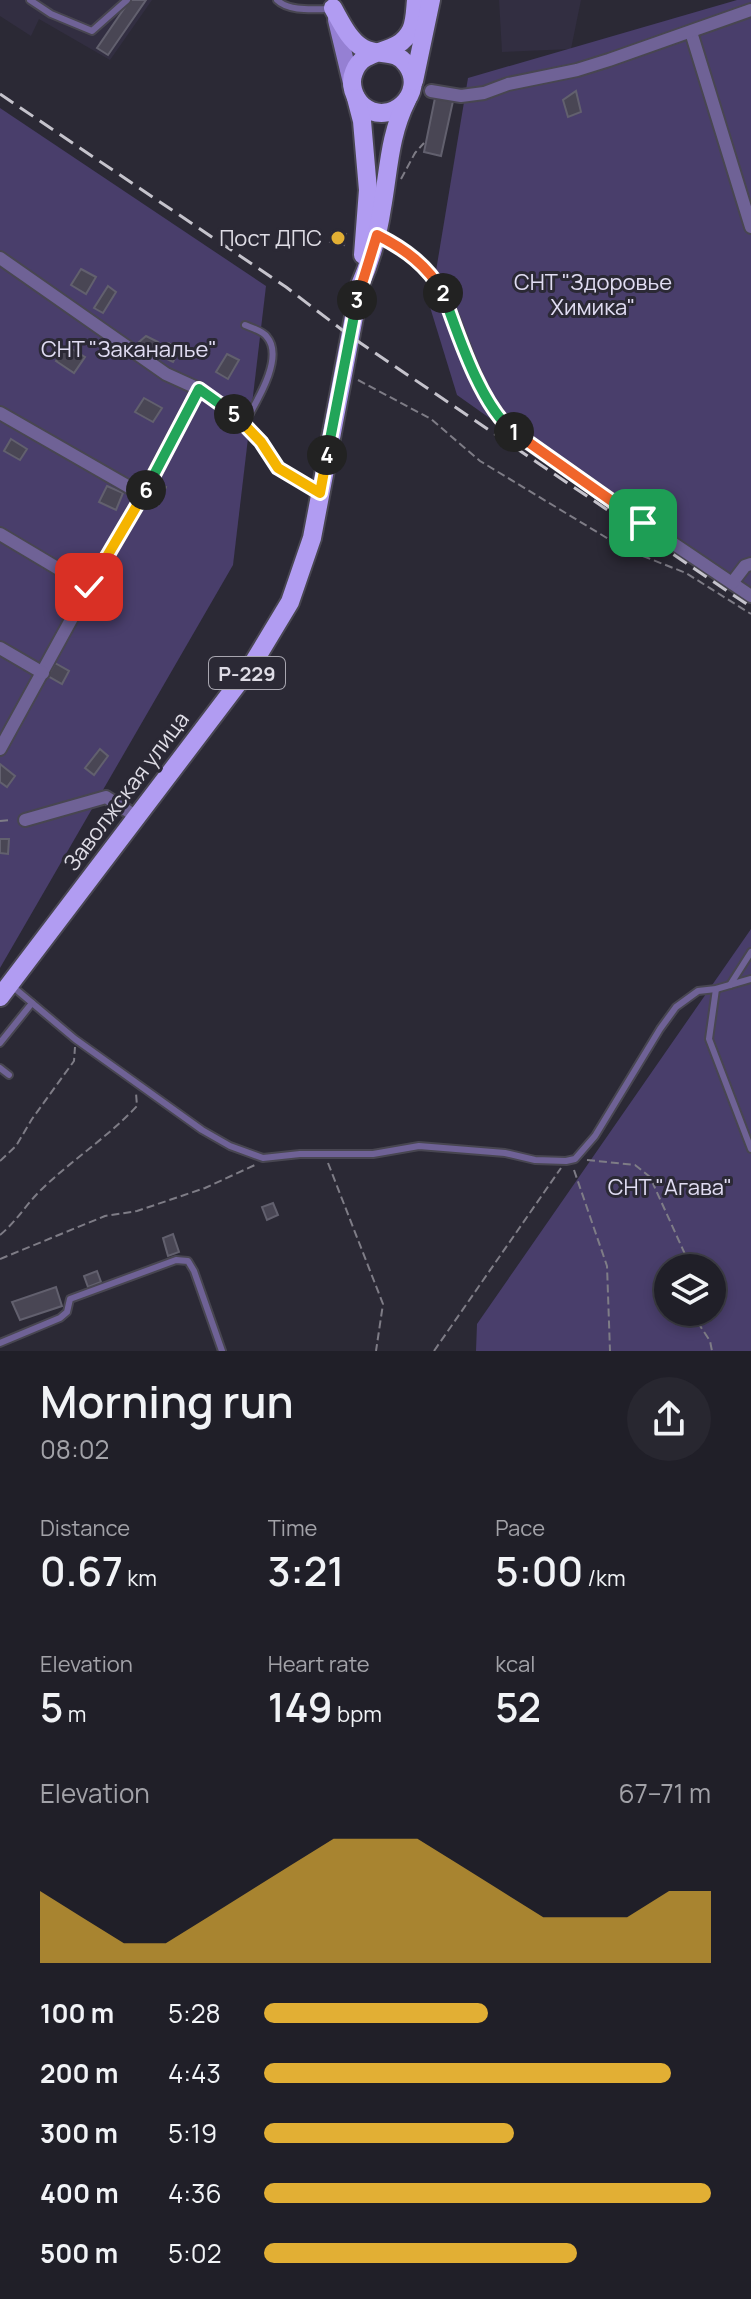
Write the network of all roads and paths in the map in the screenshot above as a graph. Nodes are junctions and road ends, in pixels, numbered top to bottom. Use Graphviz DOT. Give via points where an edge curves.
graph roads {
  1 [pos="30,0"];
  2 [pos="127,0"];
  3 [pos="277,0"];
  4 [pos="416,0"];
  5 [pos="431,0"];
  6 [pos="331,4"];
  7 [pos="751,10"];
  8 [pos="691,32"];
  9 [pos="382,52"];
  10 [pos="417,92"];
  11 [pos="354,93"];
  12 [pos="424,143"];
  13 [pos="397,186"];
  14 [pos="751,227"];
  15 [pos="378,236"];
  16 [pos="0,258"];
  17 [pos="245,325"];
  18 [pos="342,371"];
  19 [pos="199,389"];
  20 [pos="0,413"];
  21 [pos="244,424"];
  22 [pos="320,493"];
  23 [pos="143,495"];
  24 [pos="0,534"];
  25 [pos="751,564"];
  26 [pos="732,583"];
  27 [pos="89,587"];
  28 [pos="751,596"];
  29 [pos="751,614"];
  30 [pos="0,648"];
  31 [pos="43,673"];
  32 [pos="0,749"];
  33 [pos="137,817"];
  34 [pos="25,820"];
  35 [pos="0,821"];
  36 [pos="751,952"];
  37 [pos="751,979"];
  38 [pos="730,985"];
  39 [pos="716,989"];
  40 [pos="5,991"];
  41 [pos="32,1003"];
  42 [pos="75,1039"];
  43 [pos="0,1043"];
  44 [pos="0,1068"];
  45 [pos="9,1075"];
  46 [pos="134,1082"];
  47 [pos="751,1149"];
  48 [pos="324,1154"];
  49 [pos="264,1158"];
  50 [pos="570,1160"];
  51 [pos="0,1161"];
  52 [pos="0,1235"];
  53 [pos="685,1254"];
  54 [pos="0,1259"];
  55 [pos="700,1326"];
  56 [pos="0,1343"];
  57 [pos="222,1351"];
  58 [pos="376,1351"];
  59 [pos="434,1351"];
  60 [pos="610,1351"];
  61 [pos="712,1351"];
  1 -- 2 [label="lane" via="92,31"];
  3 -- 6 [label="lane" via="308,9"];
  4 -- 9 [label="main road" via="405,39"];
  5 -- 10 [label="main road"];
  6 -- 9 [label="main road" via="362,48"];
  6 -- 11 [label="street"];
  7 -- 8 [label="street"];
  8 -- 10 [label="street" via="577,70 484,93"];
  8 -- 14 [label="street"];
  9 -- 10 [label="main road" via="404,61"];
  9 -- 11 [label="main road" via="358,64"];
  10 -- 11 [label="main road" via="394,110 377,112"];
  10 -- 15 [label="main road" via="397,121 391,143"];
  11 -- 15 [label="main road"];
  12 -- 13 [label="path"];
  15 -- 18 [label="main road, Заволжская улица / Р-229" via="360,285"];
  15 -- 26 [label="street" via="432,275 489,402 510,430"];
  16 -- 19 [label="street" via="166,374"];
  17 -- 21 [label="lane" via="266,335 273,349 268,379"];
  18 -- 22 [label="main road, Заволжская улица / Р-229"];
  18 -- 29 [label="path" via="431,419 480,461 625,549 686,573"];
  19 -- 21 [label="lane"];
  19 -- 23 [label="street"];
  20 -- 23 [label="street"];
  21 -- 22 [label="lane" via="278,468"];
  22 -- 33 [label="main road, Заволжская улица / Р-229" via="312,538 290,602 252,665"];
  23 -- 27 [label="street"];
  24 -- 27 [label="street"];
  25 -- 26 [label="street"];
  26 -- 28 [label="street"];
  27 -- 31 [label="street"];
  30 -- 31 [label="street"];
  31 -- 32 [label="street"];
  33 -- 34 [label="street" via="106,797"];
  33 -- 40 [label="main road, Заволжская улица / Р-229"];
  34 -- 35 [label="path"];
  36 -- 38 [label="lane"];
  37 -- 38 [label="lane"];
  38 -- 39 [label="lane"];
  39 -- 47 [label="lane" via="709,1039"];
  39 -- 50 [label="lane" via="698,991 676,1007 595,1136"];
  40 -- 41 [label="lane"];
  41 -- 42 [label="lane"];
  41 -- 43 [label="lane"];
  42 -- 46 [label="lane"];
  42 -- 51 [label="path" via="74,1061"];
  44 -- 45 [label="lane"];
  46 -- 49 [label="lane" via="202,1130"];
  46 -- 52 [label="path" via="137,1106 40,1191"];
  48 -- 49 [label="lane"];
  48 -- 50 [label="lane" via="373,1154 419,1146"];
  48 -- 58 [label="path" via="383,1304"];
  49 -- 54 [label="path" via="205,1188 105,1216"];
  50 -- 53 [label="path" via="635,1165 650,1177"];
  50 -- 59 [label="path"];
  50 -- 60 [label="path" via="607,1266"];
  55 -- 61 [label="path"];
  56 -- 57 [label="lane" via="60,1318 70,1299 176,1260 188,1261 194,1271"];
}
